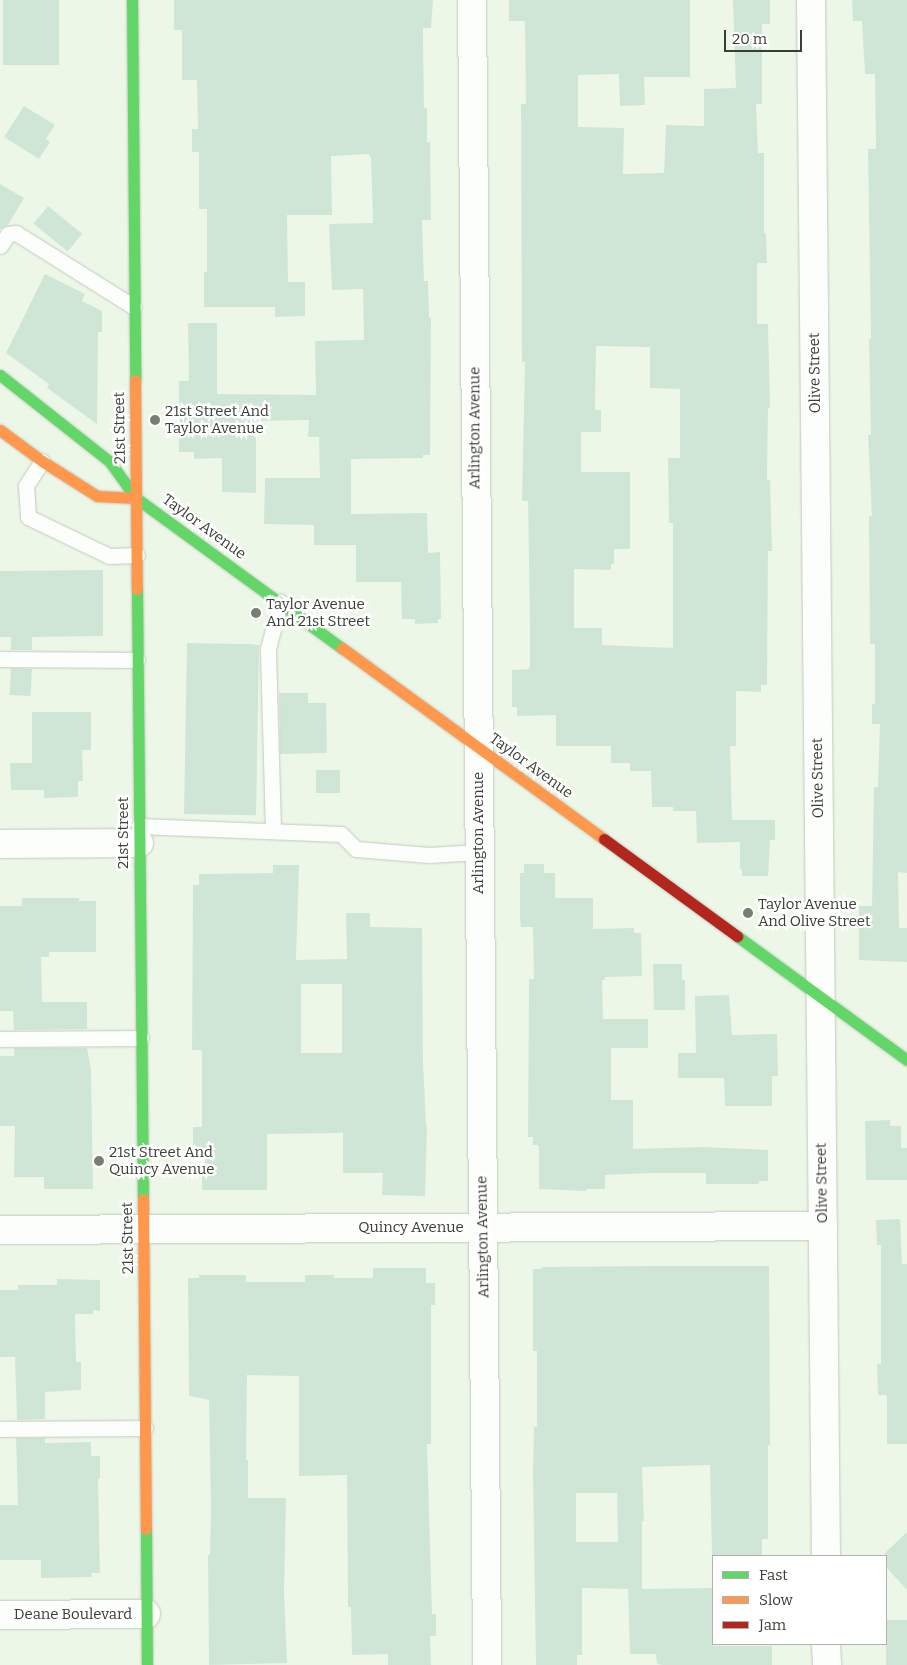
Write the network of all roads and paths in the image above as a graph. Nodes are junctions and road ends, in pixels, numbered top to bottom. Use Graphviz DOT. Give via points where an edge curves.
graph roads {
  1 [pos="132,0"];
  2 [pos="472,0"];
  3 [pos="811,0"];
  4 [pos="0,246"];
  5 [pos="134,307"];
  6 [pos="0,375"];
  7 [pos="0,430"];
  8 [pos="42,462"];
  9 [pos="136,498"];
  10 [pos="137,555"];
  11 [pos="280,602"];
  12 [pos="0,659"];
  13 [pos="137,660"];
  14 [pos="478,746"];
  15 [pos="273,831"];
  16 [pos="139,834"];
  17 [pos="0,844"];
  18 [pos="479,852"];
  19 [pos="820,996"];
  20 [pos="141,1038"];
  21 [pos="0,1039"];
  22 [pos="907,1060"];
  23 [pos="822,1226"];
  24 [pos="482,1228"];
  25 [pos="143,1229"];
  26 [pos="0,1230"];
  27 [pos="0,1428"];
  28 [pos="145,1428"];
  29 [pos="826,1555"];
  30 [pos="146,1614"];
  31 [pos="0,1615"];
  32 [pos="826,1645"];
  33 [pos="147,1665"];
  34 [pos="487,1665"];
  35 [pos="827,1665"];
  1 -- 5 [label="street, 21st Street"];
  2 -- 14 [label="street, Arlington Avenue"];
  3 -- 19 [label="street, Olive Street"];
  4 -- 5 [label="lane" via="8,234 16,232"];
  5 -- 9 [label="street, 21st Street"];
  6 -- 9 [label="street, Taylor Avenue" via="110,462"];
  7 -- 8 [label="street"];
  8 -- 9 [label="street" via="97,496"];
  8 -- 10 [label="lane" via="26,486 28,517 109,556"];
  9 -- 10 [label="street, 21st Street"];
  9 -- 11 [label="street, Taylor Avenue"];
  10 -- 13 [label="street, 21st Street"];
  11 -- 14 [label="street, Taylor Avenue"];
  11 -- 15 [label="lane" via="268,649"];
  12 -- 13 [label="lane"];
  13 -- 16 [label="street, 21st Street"];
  14 -- 18 [label="street, Arlington Avenue"];
  14 -- 19 [label="street, Taylor Avenue"];
  15 -- 16 [label="lane"];
  15 -- 18 [label="lane" via="341,834 356,848 429,855"];
  16 -- 17 [label="street"];
  16 -- 20 [label="street, 21st Street"];
  18 -- 24 [label="street, Arlington Avenue"];
  19 -- 22 [label="street, Taylor Avenue"];
  19 -- 23 [label="street, Olive Street"];
  20 -- 21 [label="lane"];
  20 -- 25 [label="street, 21st Street"];
  23 -- 24 [label="street, Quincy Avenue"];
  23 -- 29 [label="street, Olive Street"];
  24 -- 25 [label="street, Quincy Avenue"];
  24 -- 34 [label="street, Arlington Avenue"];
  25 -- 26 [label="street, Quincy Avenue"];
  25 -- 28 [label="street, 21st Street"];
  27 -- 28 [label="lane"];
  28 -- 30 [label="street, 21st Street"];
  30 -- 31 [label="street, Deane Boulevard"];
  30 -- 33 [label="street, 21st Street"];
  32 -- 35 [label="street"];
}
